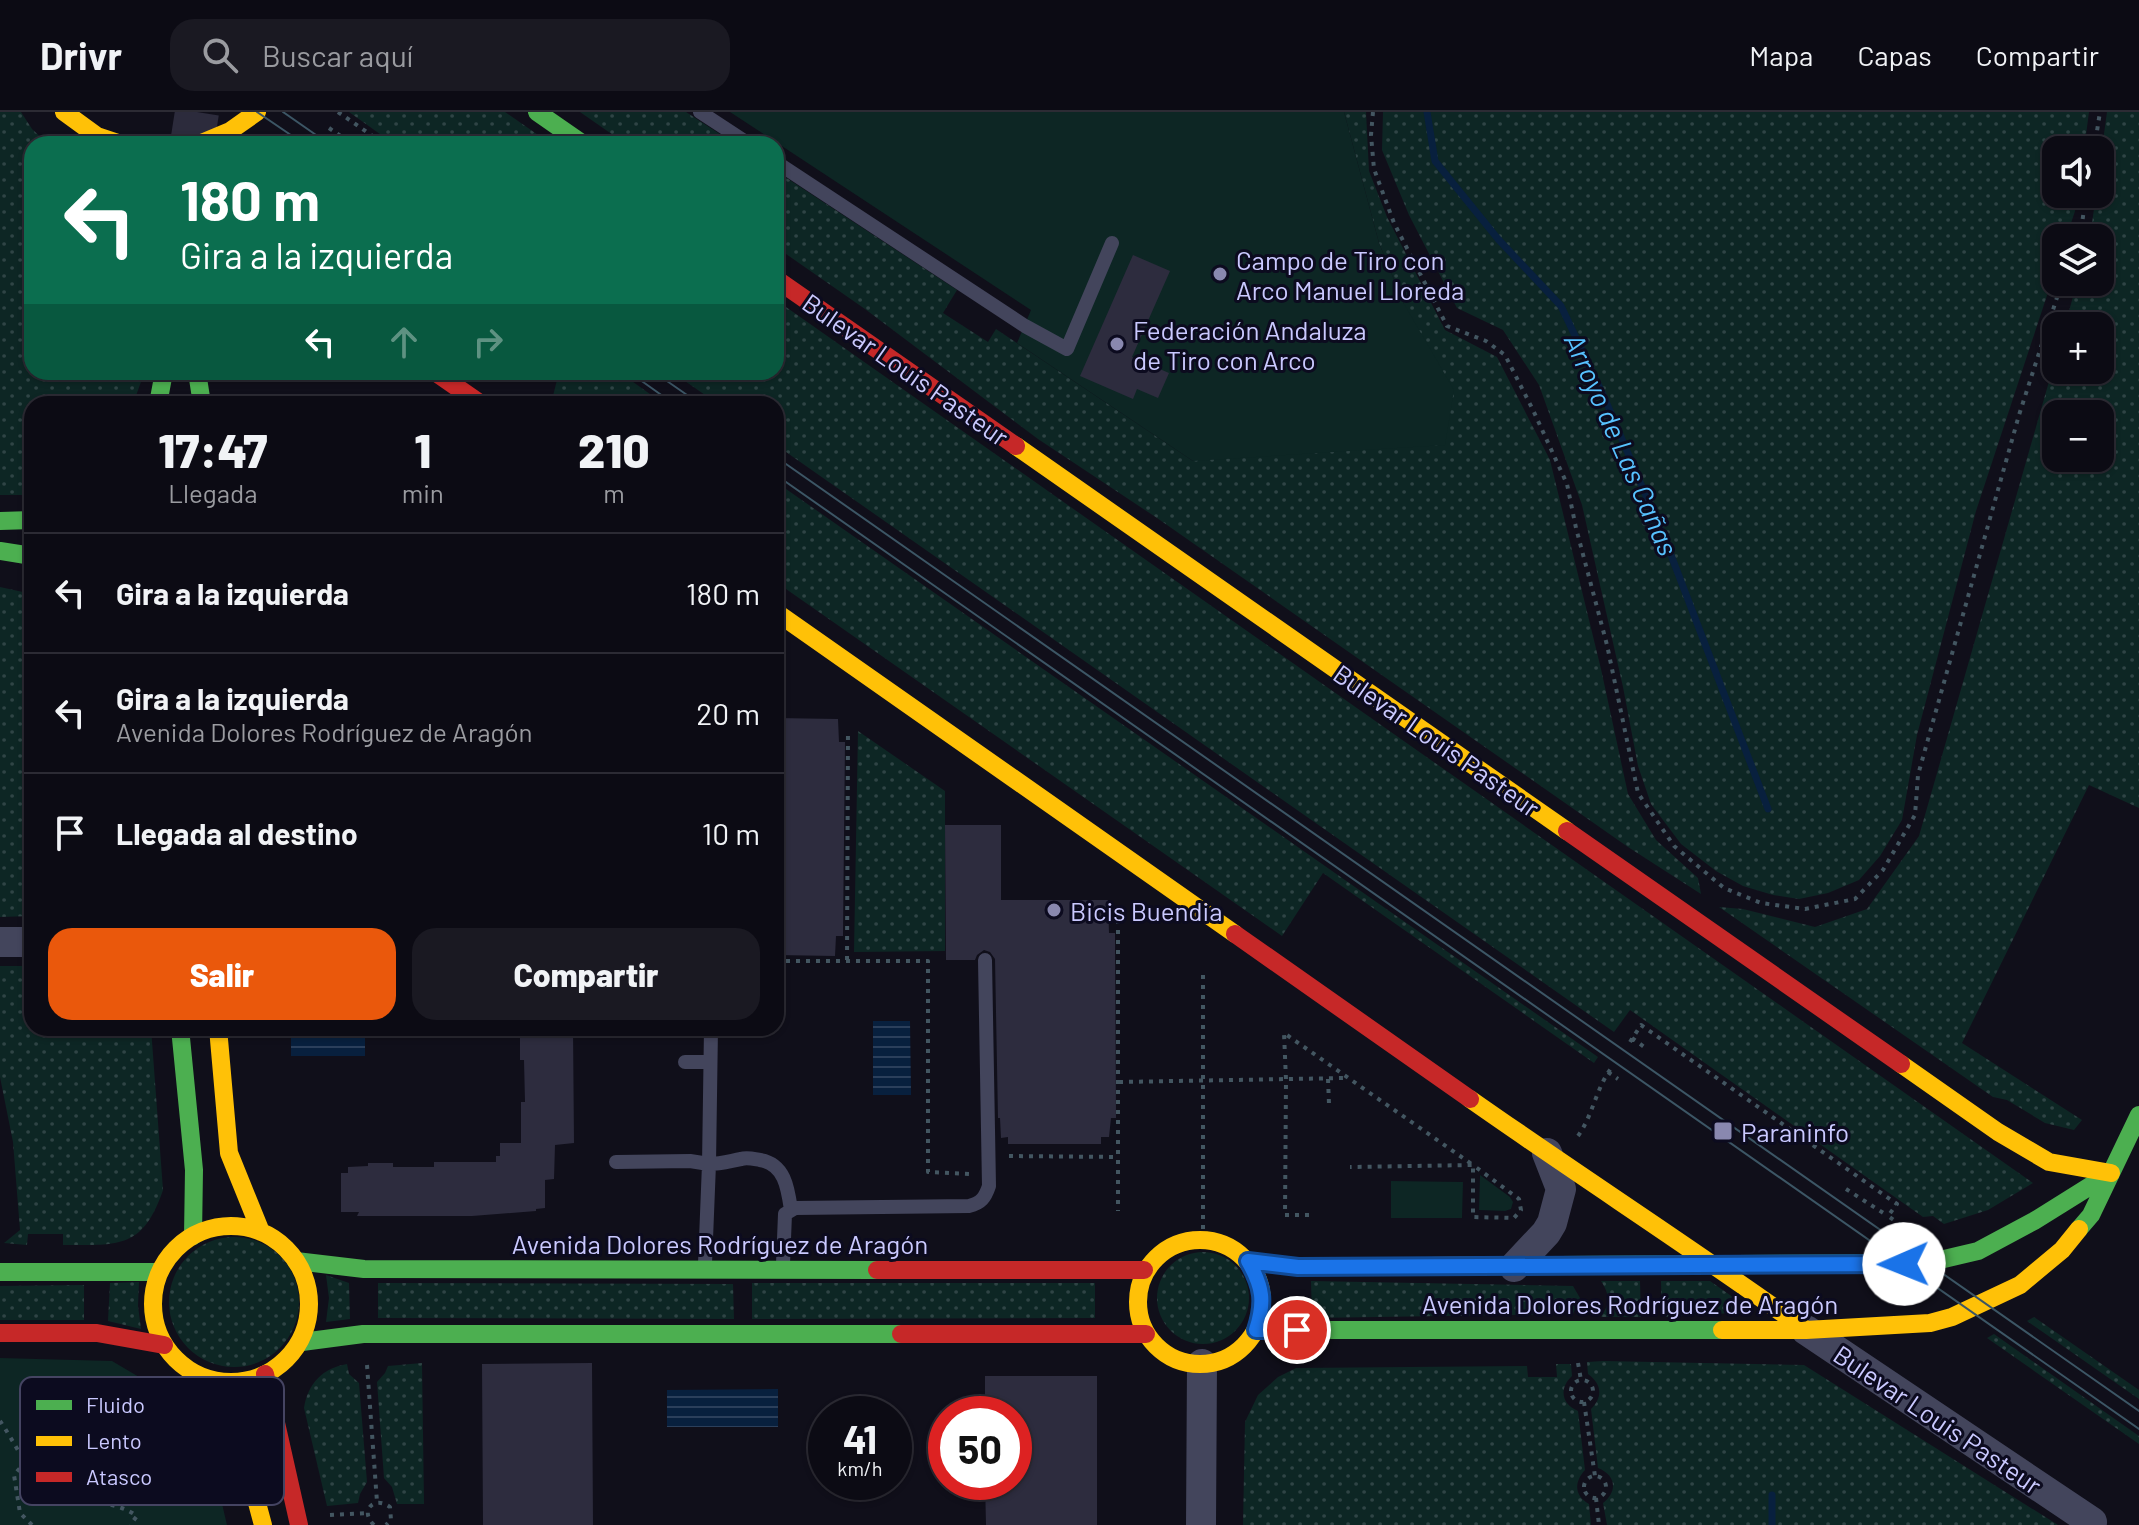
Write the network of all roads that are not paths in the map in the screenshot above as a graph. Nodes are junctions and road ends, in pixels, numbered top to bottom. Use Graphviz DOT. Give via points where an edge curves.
graph roads {
  1 [pos="64,112"];
  2 [pos="257,112"];
  3 [pos="537,112"];
  4 [pos="700,112"];
  5 [pos="97,136"];
  6 [pos="229,136"];
  7 [pos="572,136"];
  8 [pos="737,136"];
  9 [pos="784,167"];
  10 [pos="1112,243"];
  11 [pos="784,285"];
  12 [pos="446,380"];
  13 [pos="470,396"];
  14 [pos="24,520"];
  15 [pos="0,521"];
  16 [pos="0,551"];
  17 [pos="24,555"];
  18 [pos="784,617"];
  19 [pos="0,942"];
  20 [pos="24,942"];
  21 [pos="985,960"];
  22 [pos="181,1036"];
  23 [pos="219,1036"];
  24 [pos="711,1036"];
  25 [pos="685,1062"];
  26 [pos="710,1062"];
  27 [pos="2139,1115"];
  28 [pos="1559,1149"];
  29 [pos="616,1162"];
  30 [pos="709,1164"];
  31 [pos="2111,1173"];
  32 [pos="791,1210"];
  33 [pos="261,1232"];
  34 [pos="193,1236"];
  35 [pos="296,1261"];
  36 [pos="1248,1261"];
  37 [pos="1714,1264"];
  38 [pos="1514,1267"];
  39 [pos="705,1269"];
  40 [pos="783,1269"];
  41 [pos="1144,1270"];
  42 [pos="0,1272"];
  43 [pos="159,1272"];
  44 [pos="1256,1330"];
  45 [pos="1806,1330"];
  46 [pos="0,1333"];
  47 [pos="1146,1334"];
  48 [pos="302,1342"];
  49 [pos="164,1345"];
  50 [pos="1202,1364"];
  51 [pos="265,1374"];
  52 [pos="208,1377"];
  53 [pos="256,1377"];
  54 [pos="266,1377"];
  55 [pos="284,1458"];
  56 [pos="258,1505"];
  57 [pos="2092,1522"];
  58 [pos="263,1525"];
  59 [pos="299,1525"];
  60 [pos="1201,1525"];
  1 -- 5 [label="main road"];
  2 -- 6 [label="main road"];
  3 -- 7 [label="main road"];
  4 -- 8 [label="lane"];
  9 -- 10 [label="lane" via="1067,349"];
  11 -- 31 [label="main road, Bulevar Louis Pasteur" via="1998,1132 2049,1162"];
  12 -- 13 [label="main road"];
  14 -- 15 [label="main road"];
  16 -- 17 [label="main road"];
  18 -- 28 [label="main road, Bulevar Louis Pasteur"];
  19 -- 20 [label="street"];
  21 -- 32 [label="lane" via="986,1196 969,1206"];
  22 -- 34 [label="main road" via="194,1170"];
  23 -- 33 [label="main road" via="229,1153"];
  24 -- 26 [label="lane"];
  25 -- 26 [label="lane"];
  26 -- 30 [label="lane"];
  27 -- 31 [label="main road"];
  28 -- 37 [label="main road, Bulevar Louis Pasteur"];
  28 -- 38 [label="street" via="1561,1189 1552,1223"];
  29 -- 30 [label="lane"];
  30 -- 32 [label="lane" via="744,1158 780,1169"];
  30 -- 39 [label="lane"];
  31 -- 37 [label="main road, Avenida Dolores Rodríguez de Aragón" via="1978,1251 1927,1263"];
  31 -- 45 [label="main road, Avenida Dolores Rodríguez de Aragón" via="2091,1215 2062,1250 2020,1285 1930,1323"];
  32 -- 40 [label="lane" via="785,1214"];
  33 -- 34 [label="main road" via="225,1226"];
  33 -- 35 [label="main road"];
  34 -- 43 [label="main road"];
  35 -- 39 [label="main road, Avenida Dolores Rodríguez de Aragón" via="364,1269"];
  35 -- 48 [label="main road" via="307,1285"];
  36 -- 38 [label="main road, Avenida Dolores Rodríguez de Aragón" via="1298,1267"];
  36 -- 41 [label="main road" via="1227,1245 1203,1239 1177,1244"];
  36 -- 44 [label="main road" via="1260,1282 1263,1310"];
  37 -- 38 [label="main road, Avenida Dolores Rodríguez de Aragón"];
  37 -- 45 [label="main road, Bulevar Louis Pasteur"];
  39 -- 40 [label="main road, Avenida Dolores Rodríguez de Aragón"];
  40 -- 41 [label="main road, Avenida Dolores Rodríguez de Aragón"];
  41 -- 47 [label="main road" via="1137,1298"];
  42 -- 43 [label="main road"];
  43 -- 49 [label="main road" via="153,1301"];
  44 -- 45 [label="main road, Avenida Dolores Rodríguez de Aragón"];
  44 -- 50 [label="main road" via="1241,1350"];
  45 -- 57 [label="street, Bulevar Louis Pasteur"];
  46 -- 49 [label="main road" via="97,1333"];
  47 -- 48 [label="main road" via="363,1334"];
  47 -- 50 [label="main road" via="1173,1359"];
  48 -- 51 [label="main road" via="287,1362"];
  49 -- 52 [label="main road" via="188,1369"];
  50 -- 60 [label="street"];
  51 -- 53 [label="main road"];
  51 -- 54 [label="main road"];
  55 -- 59 [label="main road"];
  56 -- 58 [label="main road"];
}
